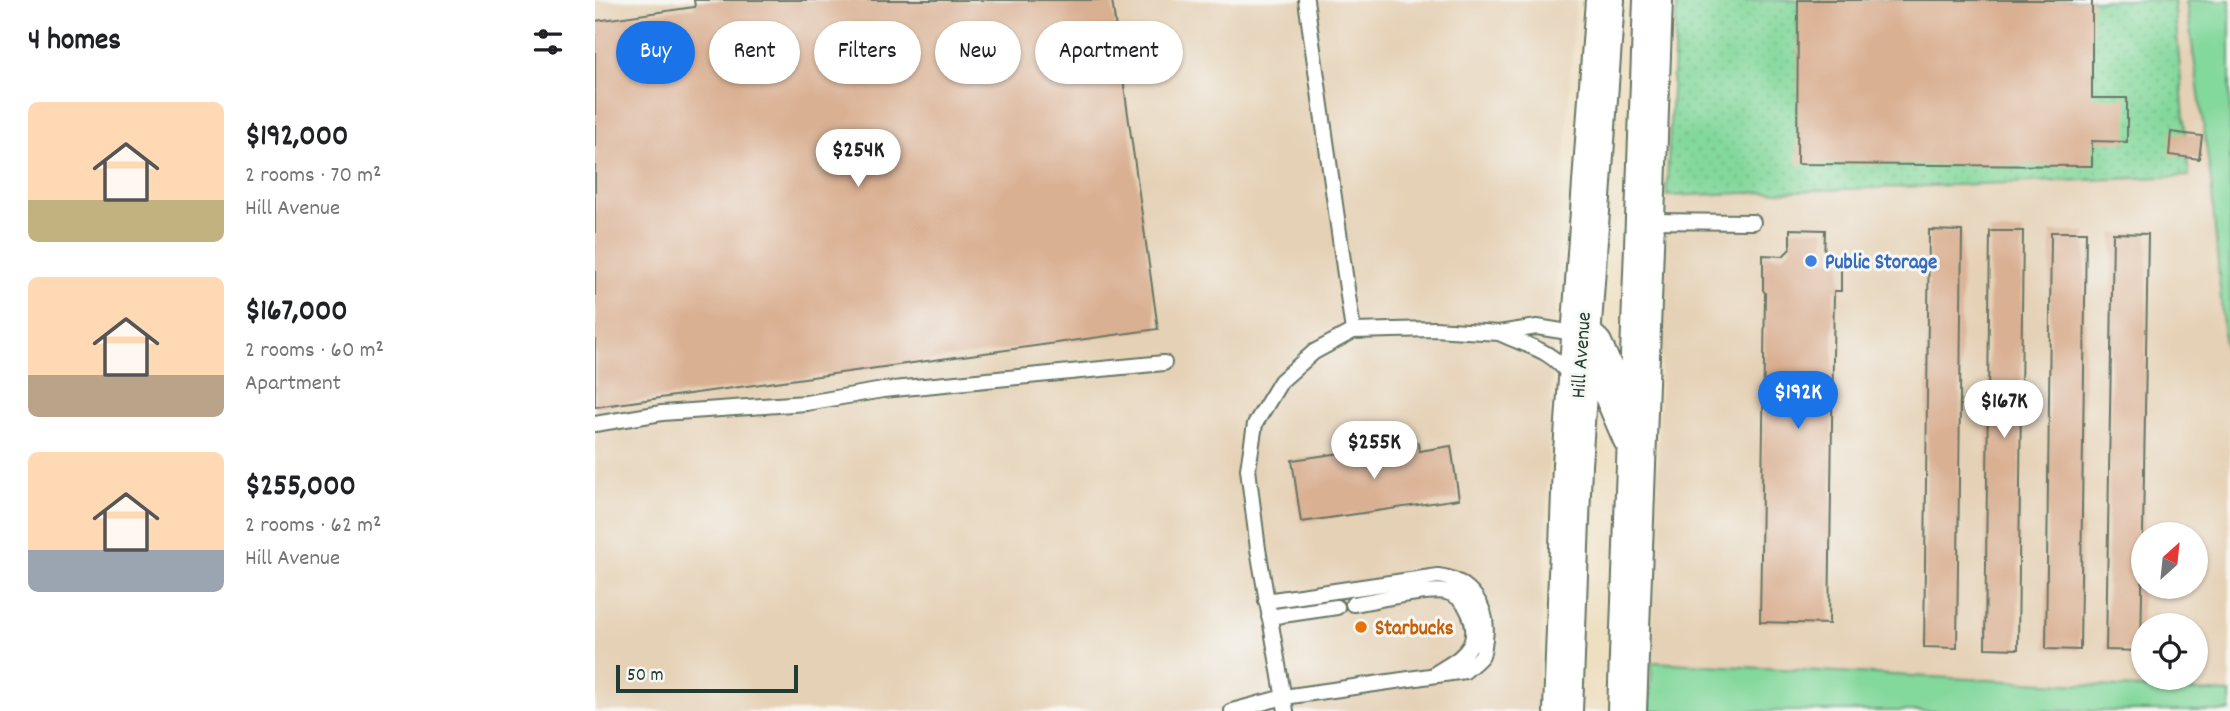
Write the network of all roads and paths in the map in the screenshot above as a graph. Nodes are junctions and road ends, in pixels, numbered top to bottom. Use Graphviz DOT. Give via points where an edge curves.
graph roads {
  1 [pos="1305,0"];
  2 [pos="1605,0"];
  3 [pos="1653,0"];
  4 [pos="1646,220"];
  5 [pos="1753,222"];
  6 [pos="1353,331"];
  7 [pos="1499,333"];
  8 [pos="1581,335"];
  9 [pos="1164,363"];
  10 [pos="1577,386"];
  11 [pos="595,424"];
  12 [pos="1637,449"];
  13 [pos="1266,601"];
  14 [pos="1353,604"];
  15 [pos="1337,607"];
  16 [pos="1269,617"];
  17 [pos="1428,677"];
  18 [pos="1285,704"];
  19 [pos="1261,708"];
  20 [pos="1232,711"];
  21 [pos="1563,711"];
  22 [pos="1627,711"];
  1 -- 6 [label="lane"];
  2 -- 8 [label="main road, Hill Avenue"];
  3 -- 4 [label="main road"];
  4 -- 5 [label="lane"];
  4 -- 12 [label="main road"];
  6 -- 7 [label="lane"];
  6 -- 13 [label="lane" via="1314,352 1280,381 1255,424 1248,469"];
  7 -- 8 [label="lane" via="1537,327"];
  7 -- 10 [label="lane" via="1539,347 1561,362"];
  8 -- 10 [label="main road, Hill Avenue"];
  8 -- 12 [label="main road" via="1593,346"];
  9 -- 11 [label="lane" via="883,390 806,403 663,413"];
  10 -- 21 [label="main road, Hill Avenue"];
  12 -- 22 [label="main road"];
  13 -- 16 [label="lane"];
  13 -- 17 [label="lane" via="1438,576 1452,578 1476,596 1485,615 1483,654 1465,671"];
  14 -- 17 [label="lane" via="1431,592 1456,596 1468,609 1471,643 1460,658"];
  15 -- 16 [label="lane"];
  16 -- 18 [label="lane"];
  17 -- 18 [label="lane"];
  18 -- 19 [label="lane"];
  19 -- 20 [label="lane"];
}
